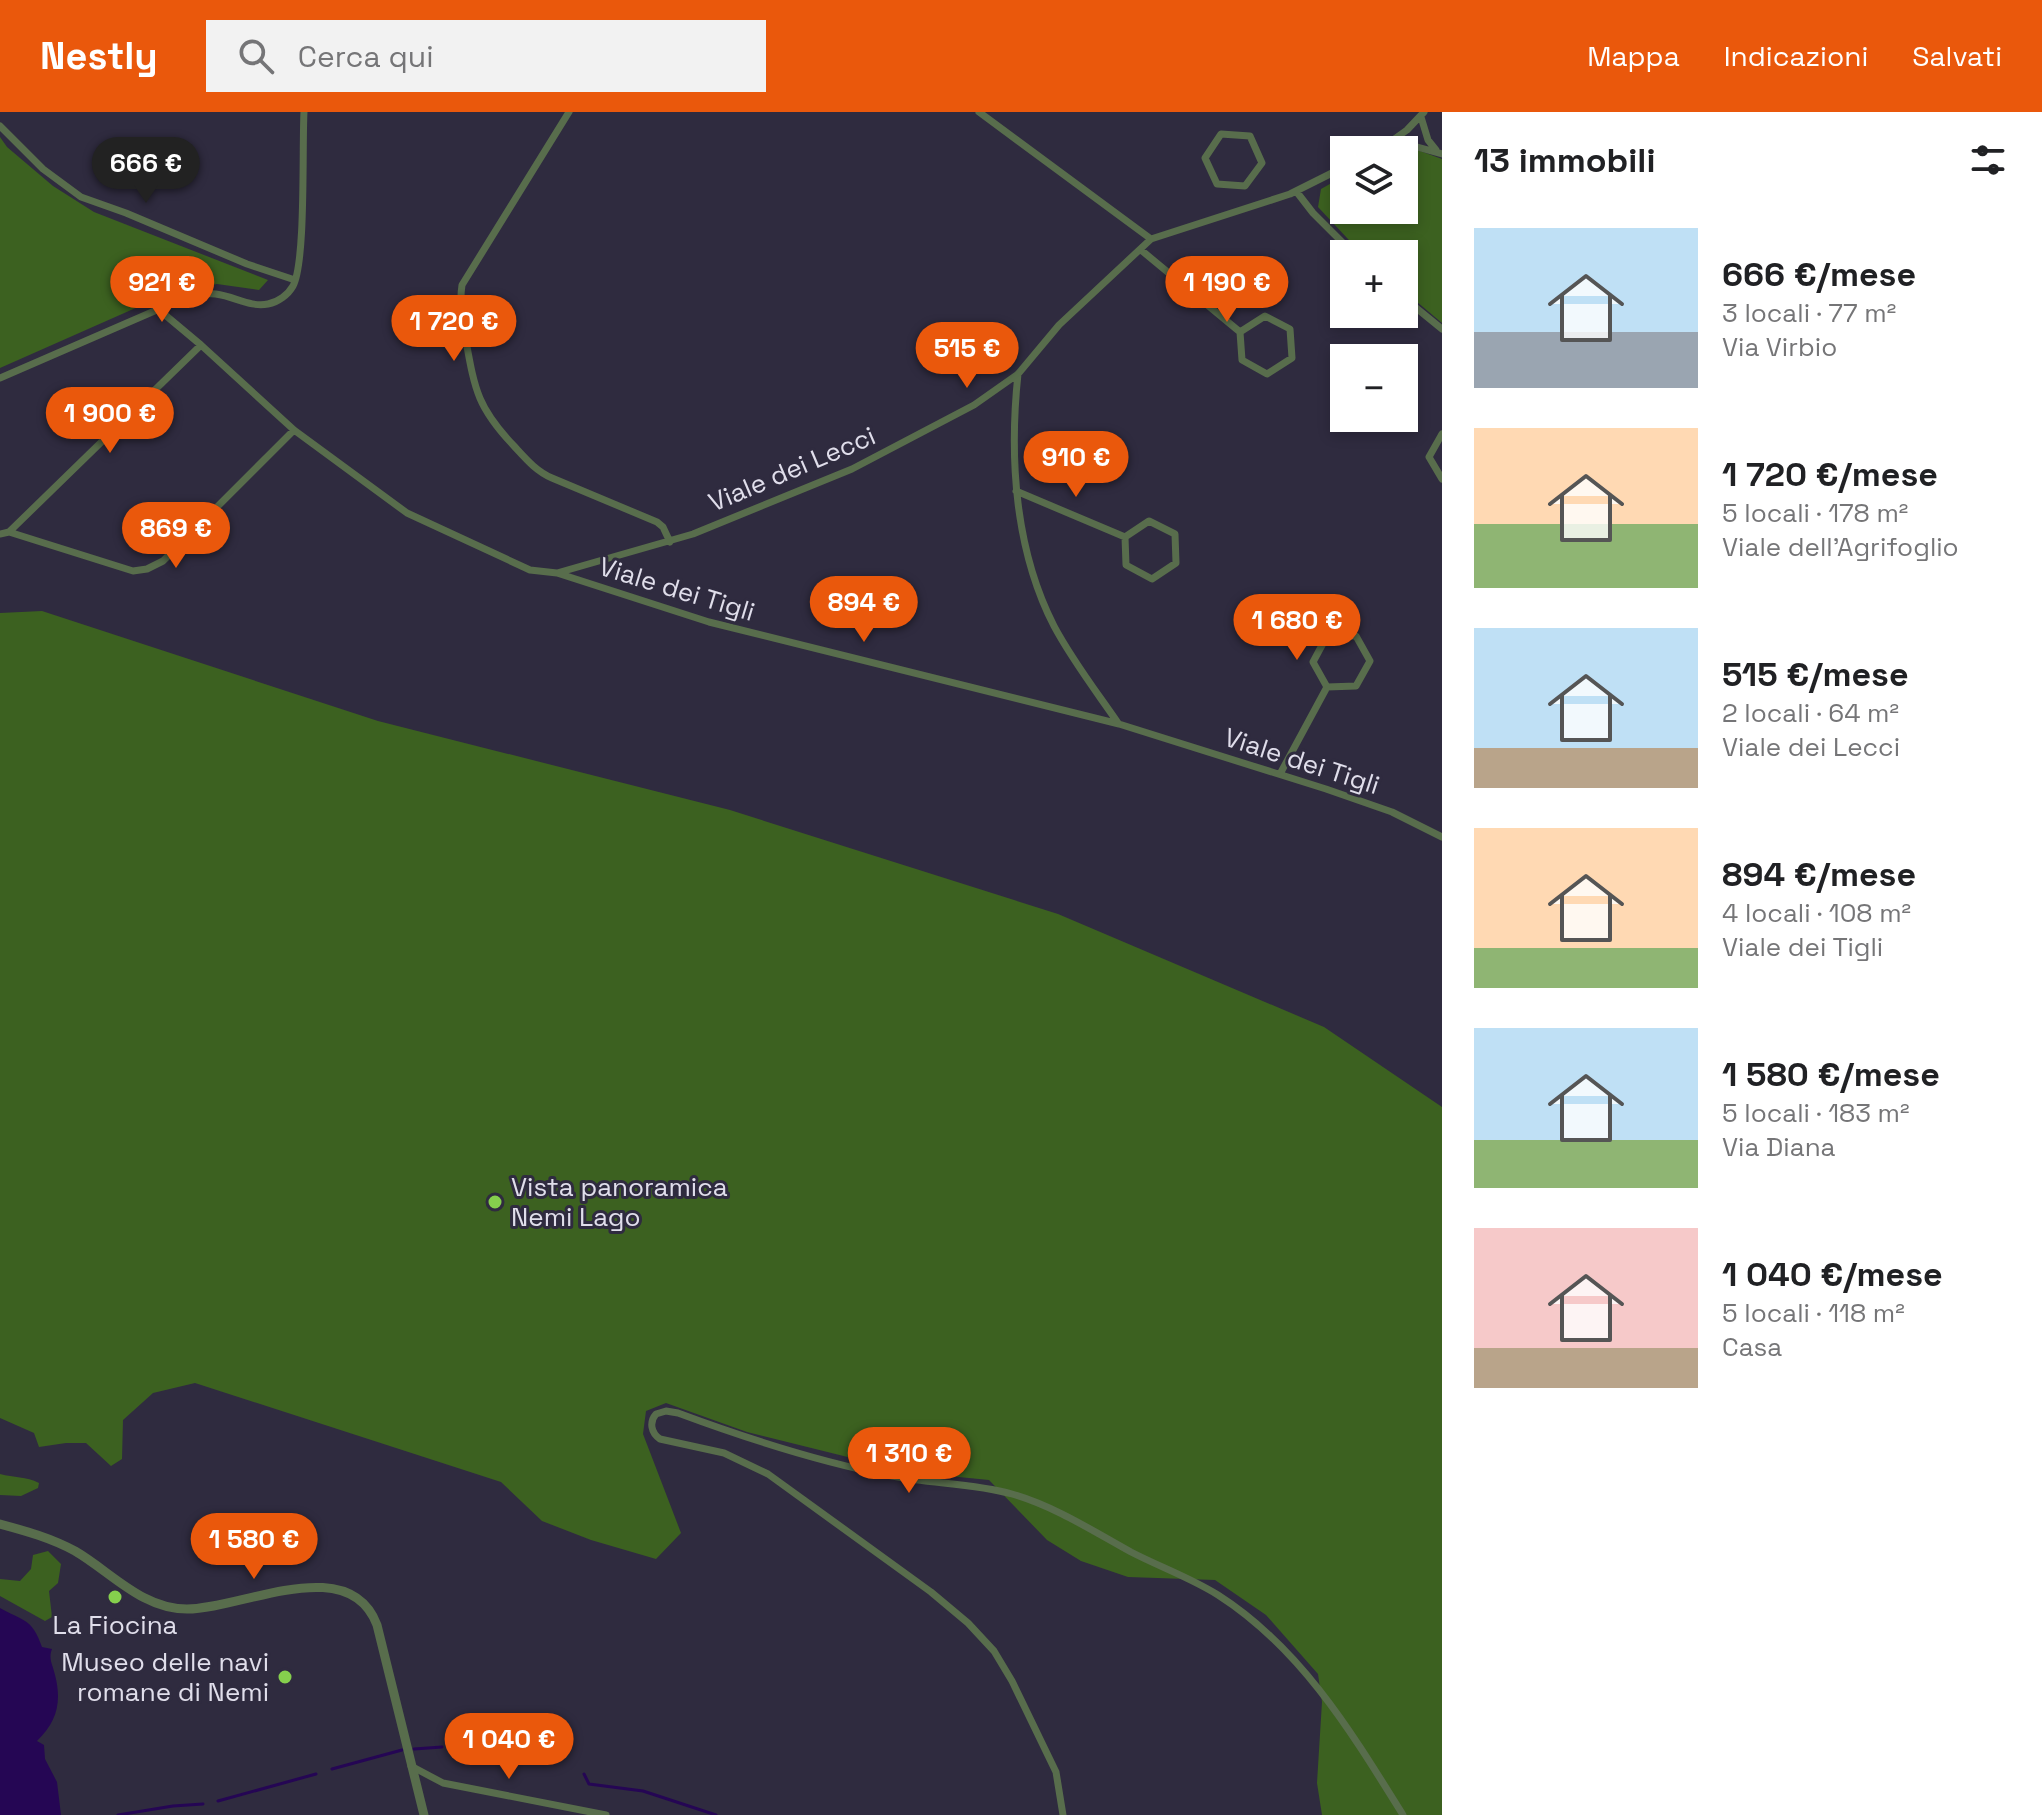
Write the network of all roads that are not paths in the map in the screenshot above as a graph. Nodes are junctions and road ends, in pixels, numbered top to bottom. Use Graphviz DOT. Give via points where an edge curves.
graph roads {
  1 [pos="304,112"];
  2 [pos="569,112"];
  3 [pos="984,114"];
  4 [pos="1422,114"];
  5 [pos="0,126"];
  6 [pos="1399,136"];
  7 [pos="1418,147"];
  8 [pos="1440,153"];
  9 [pos="1330,174"];
  10 [pos="1245,186"];
  11 [pos="1296,191"];
  12 [pos="1249,206"];
  13 [pos="1151,239"];
  14 [pos="1340,240"];
  15 [pos="1141,250"];
  16 [pos="295,280"];
  17 [pos="158,309"];
  18 [pos="1418,309"];
  19 [pos="1442,329"];
  20 [pos="1240,332"];
  21 [pos="201,345"];
  22 [pos="1018,374"];
  23 [pos="0,378"];
  24 [pos="294,430"];
  25 [pos="1442,434"];
  26 [pos="1442,479"];
  27 [pos="1016,491"];
  28 [pos="9,532"];
  29 [pos="0,534"];
  30 [pos="1125,537"];
  31 [pos="670,542"];
  32 [pos="557,573"];
  33 [pos="1327,687"];
  34 [pos="1119,724"];
  35 [pos="1280,774"];
  36 [pos="1442,837"];
  37 [pos="0,1524"];
  38 [pos="411,1766"];
  39 [pos="424,1815"];
  40 [pos="606,1815"];
  41 [pos="1063,1815"];
  42 [pos="1403,1815"];
  1 -- 16 [label="street"];
  2 -- 31 [label="street" via="462,285 474,387 491,422 536,469 657,522"];
  3 -- 13 [label="street"];
  4 -- 6 [label="street"];
  4 -- 8 [label="street" via="1429,142"];
  5 -- 16 [label="street" via="81,197"];
  7 -- 8 [label="street"];
  9 -- 11 [label="street, Viale dei Lecci"];
  10 -- 10 [label="street" via="1262,163 1250,136 1221,134 1205,158 1217,184"];
  10 -- 12 [label="street"];
  11 -- 12 [label="street, Viale dei Lecci"];
  11 -- 14 [label="street"];
  12 -- 13 [label="street, Viale dei Lecci"];
  13 -- 15 [label="street, Viale dei Lecci"];
  15 -- 20 [label="street"];
  15 -- 22 [label="street, Viale dei Lecci" via="1059,325"];
  16 -- 17 [label="street" via="287,294 271,303 205,292"];
  17 -- 21 [label="street, Viale dei Tigli"];
  17 -- 23 [label="street"];
  18 -- 19 [label="street"];
  20 -- 20 [label="street" via="1242,360 1267,374 1292,358 1290,329 1265,316"];
  21 -- 24 [label="street, Viale dei Tigli"];
  21 -- 28 [label="street"];
  22 -- 27 [label="street"];
  22 -- 31 [label="street, Viale dei Lecci" via="974,405 840,475"];
  24 -- 28 [label="street" via="163,561 147,569 129,570"];
  24 -- 32 [label="street, Viale dei Tigli" via="407,513 530,570"];
  25 -- 26 [label="street" via="1429,457"];
  27 -- 30 [label="street"];
  27 -- 34 [label="street" via="1049,614"];
  28 -- 29 [label="street"];
  30 -- 30 [label="street" via="1126,565 1152,579 1176,563 1175,534 1149,521"];
  31 -- 32 [label="street, Viale dei Lecci"];
  32 -- 34 [label="street, Viale dei Tigli" via="709,622"];
  33 -- 33 [label="street" via="1356,686 1370,661 1356,636 1327,636 1313,662"];
  33 -- 35 [label="street"];
  34 -- 35 [label="street, Viale dei Tigli"];
  35 -- 36 [label="street, Viale dei Tigli" via="1392,812"];
  37 -- 38 [label="street" via="63,1545 142,1597 172,1608 208,1607 291,1590 352,1594 374,1618"];
  38 -- 39 [label="street"];
  38 -- 40 [label="street" via="443,1783"];
  41 -- 42 [label="street" via="1056,1772 1009,1676 968,1623 762,1471 724,1453 660,1439 652,1426 656,1414 678,1413 864,1470 1016,1495 1210,1590 1269,1634 1318,1688"];
}
